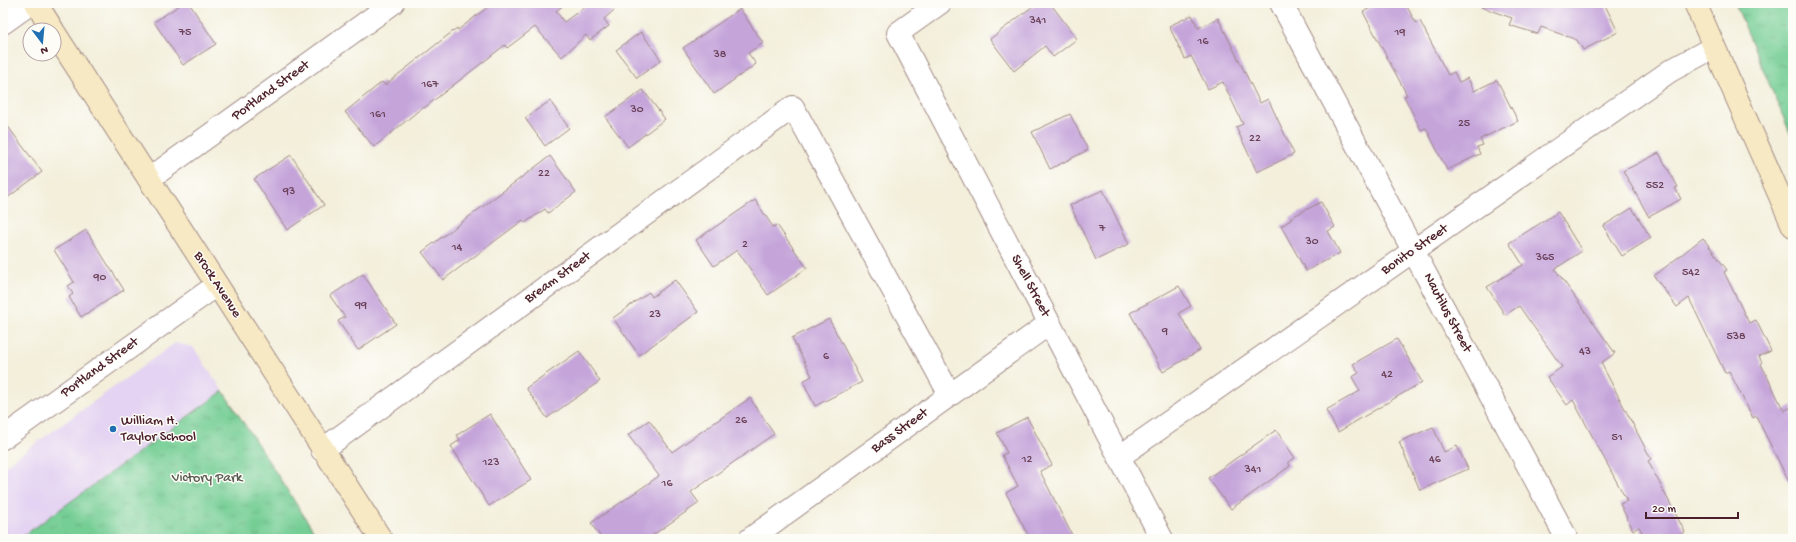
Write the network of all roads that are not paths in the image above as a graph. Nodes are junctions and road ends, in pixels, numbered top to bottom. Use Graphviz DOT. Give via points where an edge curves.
graph roads {
  1 [pos="31,3"];
  2 [pos="36,3"];
  3 [pos="393,3"];
  4 [pos="940,3"];
  5 [pos="1281,3"];
  6 [pos="1695,3"];
  7 [pos="3,22"];
  8 [pos="48,22"];
  9 [pos="62,45"];
  10 [pos="1714,47"];
  11 [pos="149,179"];
  12 [pos="1793,226"];
  13 [pos="1414,251"];
  14 [pos="217,285"];
  15 [pos="1050,323"];
  16 [pos="950,395"];
  17 [pos="3,438"];
  18 [pos="322,450"];
  19 [pos="1119,457"];
  20 [pos="381,539"];
  21 [pos="750,539"];
  22 [pos="1162,539"];
  23 [pos="1567,539"];
  1 -- 7 [label="street"];
  2 -- 8 [label="main road, Brock Avenue"];
  3 -- 11 [label="street, Portland Street"];
  4 -- 15 [label="street, Shell Street" via="898,33"];
  5 -- 13 [label="street, Nautilus Street"];
  6 -- 10 [label="main road"];
  9 -- 11 [label="main road, Brock Avenue"];
  10 -- 12 [label="main road"];
  10 -- 13 [label="street, Bonito Street" via="1670,71"];
  11 -- 14 [label="main road, Brock Avenue"];
  13 -- 19 [label="street, Bonito Street"];
  13 -- 23 [label="street, Nautilus Street"];
  14 -- 17 [label="street, Portland Street"];
  14 -- 18 [label="main road, Brock Avenue"];
  15 -- 16 [label="street, Bass Street"];
  15 -- 19 [label="street, Shell Street"];
  16 -- 18 [label="street, Bream Street" via="793,107"];
  16 -- 21 [label="street, Bass Street"];
  18 -- 20 [label="main road, Brock Avenue"];
  19 -- 22 [label="street, Shell Street"];
}
